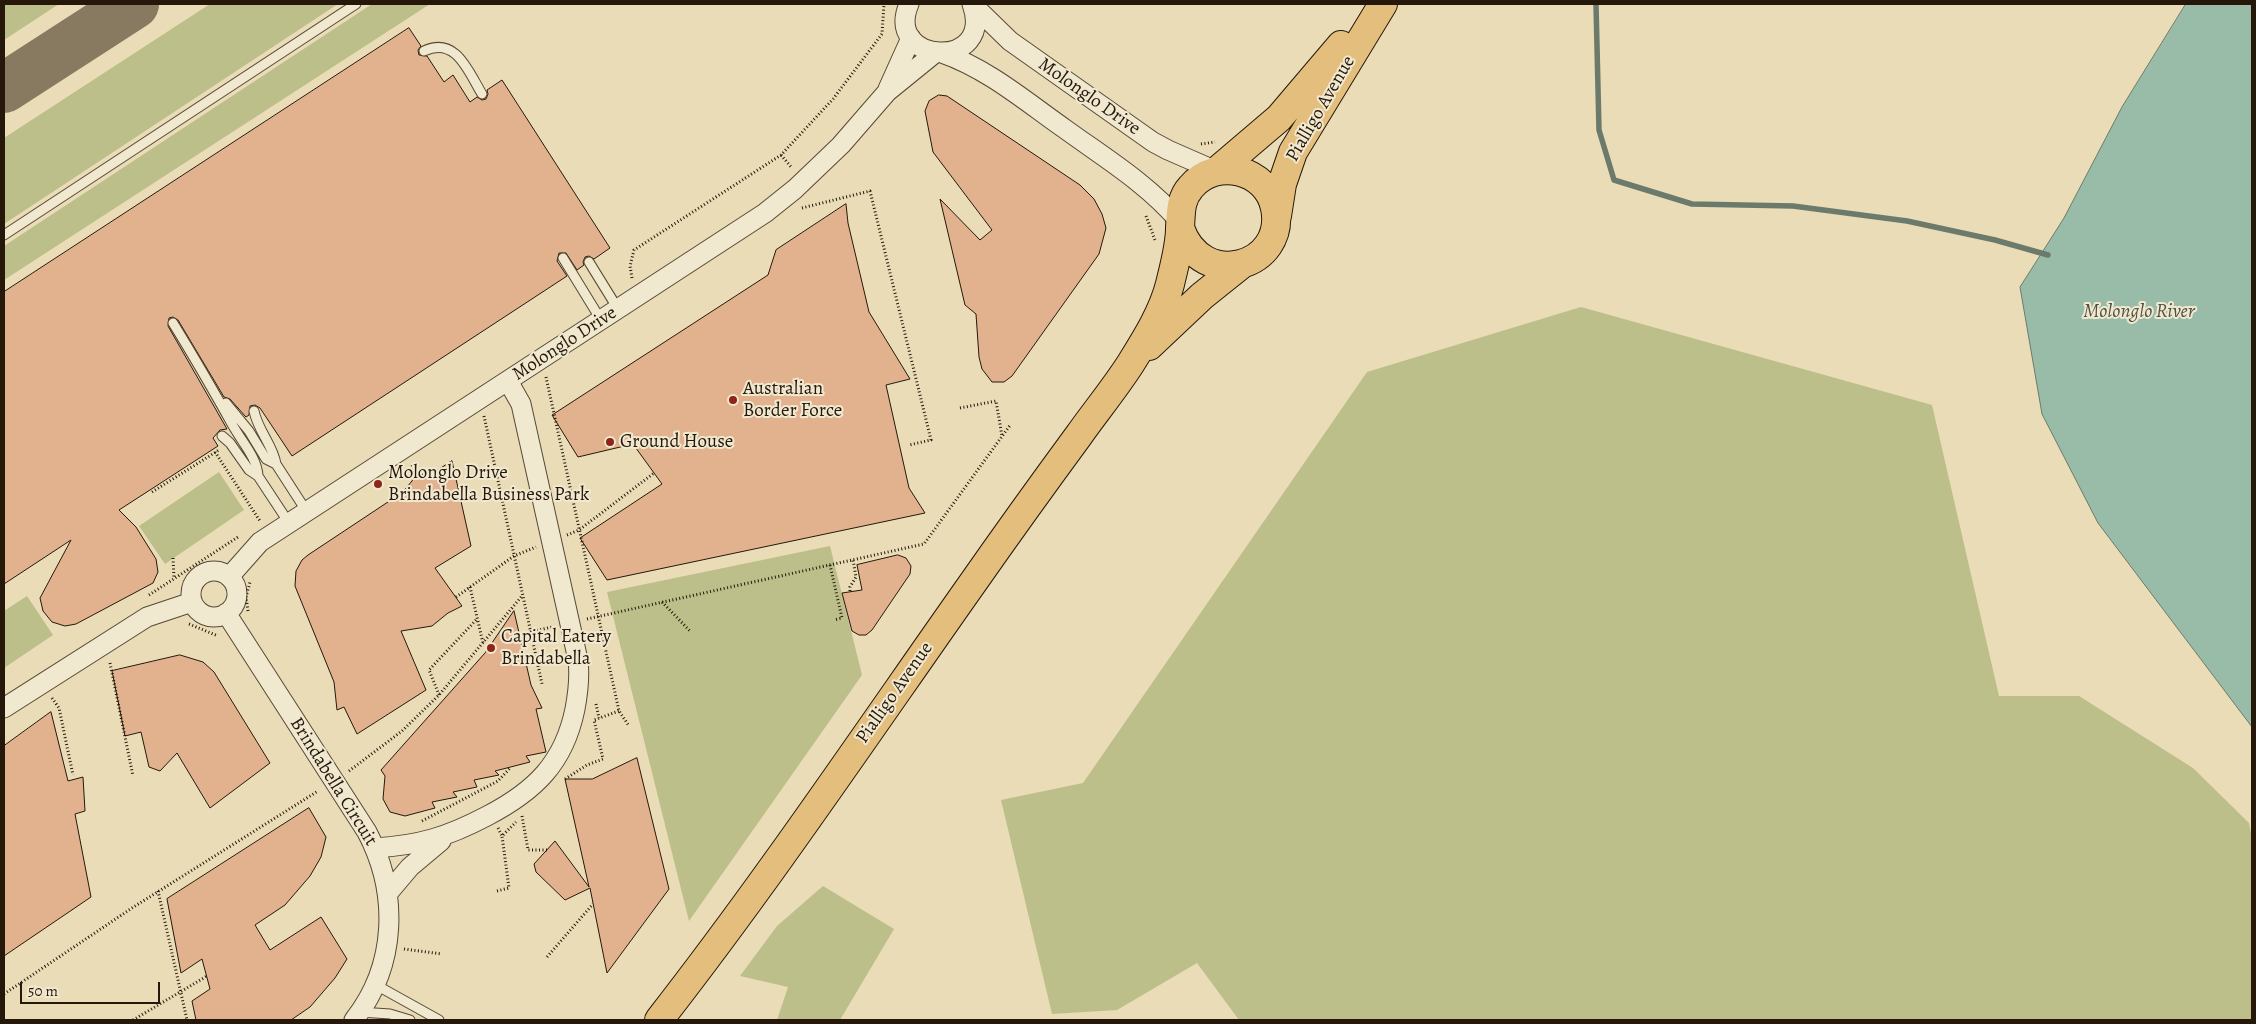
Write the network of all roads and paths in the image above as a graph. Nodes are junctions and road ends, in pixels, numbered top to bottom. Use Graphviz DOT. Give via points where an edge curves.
graph roads {
  1 [pos="356,4"];
  2 [pos="884,4"];
  3 [pos="909,4"];
  4 [pos="973,4"];
  5 [pos="1374,4"];
  6 [pos="1383,4"];
  7 [pos="911,38"];
  8 [pos="424,50"];
  9 [pos="939,53"];
  10 [pos="887,92"];
  11 [pos="482,94"];
  12 [pos="1217,171"];
  13 [pos="1139,193"];
  14 [pos="799,208"];
  15 [pos="1276,220"];
  16 [pos="1180,225"];
  17 [pos="4,235"];
  18 [pos="1156,243"];
  19 [pos="563,258"];
  20 [pos="589,262"];
  21 [pos="1242,264"];
  22 [pos="633,282"];
  23 [pos="618,309"];
  24 [pos="601,320"];
  25 [pos="173,323"];
  26 [pos="1131,364"];
  27 [pos="546,374"];
  28 [pos="508,381"];
  29 [pos="214,389"];
  30 [pos="960,408"];
  31 [pos="254,411"];
  32 [pos="484,414"];
  33 [pos="1011,424"];
  34 [pos="222,436"];
  35 [pos="1002,437"];
  36 [pos="230,442"];
  37 [pos="909,445"];
  38 [pos="216,452"];
  39 [pos="410,462"];
  40 [pos="276,464"];
  41 [pos="654,473"];
  42 [pos="417,475"];
  43 [pos="258,476"];
  44 [pos="152,492"];
  45 [pos="307,512"];
  46 [pos="261,522"];
  47 [pos="289,524"];
  48 [pos="579,530"];
  49 [pos="514,556"];
  50 [pos="173,558"];
  51 [pos="853,560"];
  52 [pos="830,565"];
  53 [pos="252,574"];
  54 [pos="228,577"];
  55 [pos="174,579"];
  56 [pos="470,587"];
  57 [pos="850,591"];
  58 [pos="522,596"];
  59 [pos="456,597"];
  60 [pos="192,602"];
  61 [pos="662,602"];
  62 [pos="226,613"];
  63 [pos="248,616"];
  64 [pos="598,616"];
  65 [pos="477,619"];
  66 [pos="834,620"];
  67 [pos="187,623"];
  68 [pos="570,623"];
  69 [pos="690,631"];
  70 [pos="530,632"];
  71 [pos="224,642"];
  72 [pos="483,644"];
  73 [pos="108,655"];
  74 [pos="542,684"];
  75 [pos="48,693"];
  76 [pos="439,695"];
  77 [pos="4,708"];
  78 [pos="629,726"];
  79 [pos="511,767"];
  80 [pos="73,775"];
  81 [pos="133,776"];
  82 [pos="334,781"];
  83 [pos="421,822"];
  84 [pos="491,829"];
  85 [pos="452,834"];
  86 [pos="502,836"];
  87 [pos="375,848"];
  88 [pos="158,891"];
  89 [pos="388,893"];
  90 [pos="593,904"];
  91 [pos="401,949"];
  92 [pos="442,954"];
  93 [pos="546,957"];
  94 [pos="206,976"];
  95 [pos="376,985"];
  96 [pos="180,992"];
  97 [pos="4,994"];
  98 [pos="357,1016"];
  99 [pos="133,1020"];
  100 [pos="187,1020"];
  101 [pos="410,1020"];
  102 [pos="438,1020"];
  103 [pos="659,1020"];
  1 -- 17 [label="lane"];
  2 -- 22 [label="path" via="882,34 853,75 800,136 781,155 634,250 630,266"];
  3 -- 7 [label="street" via="905,19"];
  4 -- 9 [label="street, Molonglo Drive" via="976,16 970,38 953,51"];
  4 -- 12 [label="street, Molonglo Drive" via="1010,41 1153,142"];
  5 -- 12 [label="main road, Pialligo Avenue" via="1279,118"];
  6 -- 15 [label="main road, Pialligo Avenue" via="1293,152 1282,184"];
  7 -- 9 [label="street" via="926,50"];
  7 -- 10 [label="street, Molonglo Drive"];
  8 -- 11 [label="lane" via="438,46 453,51"];
  9 -- 10 [label="street, Molonglo Drive"];
  9 -- 13 [label="street" via="990,76"];
  10 -- 23 [label="street, Molonglo Drive" via="852,134 795,189 765,213"];
  12 -- 15 [label="main road" via="1244,172 1259,181 1274,203"];
  12 -- 16 [label="main road" via="1199,179 1186,194"];
  13 -- 16 [label="street" via="1159,198"];
  13 -- 18 [label="path"];
  14 -- 37 [label="path" via="870,191 931,440"];
  15 -- 21 [label="main road" via="1266,248"];
  16 -- 21 [label="main road" via="1188,246 1203,260 1222,266"];
  16 -- 26 [label="main road, Pialligo Avenue" via="1166,298"];
  19 -- 24 [label="lane"];
  20 -- 23 [label="lane"];
  21 -- 26 [label="main road, Pialligo Avenue" via="1202,296"];
  23 -- 24 [label="street, Molonglo Drive"];
  24 -- 28 [label="street, Molonglo Drive"];
  25 -- 29 [label="lane"];
  26 -- 103 [label="main road, Pialligo Avenue" via="778,860"];
  27 -- 48 [label="path"];
  28 -- 45 [label="street, Molonglo Drive"];
  28 -- 68 [label="street" via="521,404"];
  29 -- 40 [label="lane" via="249,431 266,459"];
  29 -- 43 [label="lane" via="257,465"];
  30 -- 35 [label="path" via="996,401"];
  31 -- 40 [label="lane" via="257,426 274,454"];
  32 -- 49 [label="path"];
  33 -- 35 [label="path"];
  34 -- 36 [label="lane"];
  35 -- 51 [label="path" via="924,544"];
  36 -- 38 [label="path"];
  36 -- 43 [label="lane"];
  38 -- 44 [label="path"];
  38 -- 46 [label="path"];
  39 -- 42 [label="path"];
  40 -- 45 [label="lane"];
  41 -- 48 [label="path"];
  43 -- 47 [label="lane"];
  45 -- 47 [label="street, Molonglo Drive"];
  47 -- 54 [label="street, Molonglo Drive" via="260,542"];
  48 -- 64 [label="path"];
  49 -- 56 [label="path"];
  49 -- 58 [label="path"];
  50 -- 55 [label="path"];
  51 -- 52 [label="path"];
  51 -- 57 [label="path" via="856,577"];
  52 -- 61 [label="path"];
  52 -- 66 [label="path" via="842,618"];
  53 -- 63 [label="path" via="246,597"];
  54 -- 60 [label="street" via="204,573 193,585"];
  54 -- 62 [label="street" via="236,594 233,606"];
  56 -- 59 [label="path"];
  56 -- 65 [label="path"];
  58 -- 70 [label="path"];
  58 -- 72 [label="path"];
  60 -- 62 [label="street" via="204,615 212,617"];
  60 -- 77 [label="street" via="148,617"];
  61 -- 64 [label="path"];
  61 -- 69 [label="path"];
  62 -- 82 [label="street, Brindabella Circuit"];
  64 -- 68 [label="path"];
  64 -- 78 [label="path" via="619,711"];
  65 -- 72 [label="path"];
  65 -- 76 [label="path" via="429,670"];
  67 -- 71 [label="path" via="203,628"];
  68 -- 70 [label="path"];
  68 -- 85 [label="street" via="580,671 565,744 527,792"];
  70 -- 74 [label="path"];
  72 -- 76 [label="path"];
  73 -- 81 [label="path"];
  75 -- 80 [label="path" via="59,708"];
  76 -- 82 [label="path" via="402,731"];
  79 -- 83 [label="path" via="498,781"];
  82 -- 87 [label="street, Brindabella Circuit"];
  82 -- 88 [label="path"];
  84 -- 86 [label="path" via="497,826"];
  85 -- 87 [label="street" via="423,842"];
  85 -- 89 [label="street" via="416,862"];
  87 -- 89 [label="street, Brindabella Circuit"];
  88 -- 96 [label="path"];
  88 -- 97 [label="path"];
  89 -- 95 [label="street, Brindabella Circuit" via="389,935"];
  90 -- 93 [label="path"];
  91 -- 92 [label="path"];
  94 -- 96 [label="path"];
  95 -- 98 [label="street, Brindabella Circuit"];
  95 -- 102 [label="lane"];
  96 -- 99 [label="path"];
  96 -- 100 [label="path"];
  98 -- 101 [label="lane" via="390,1014"];
}
